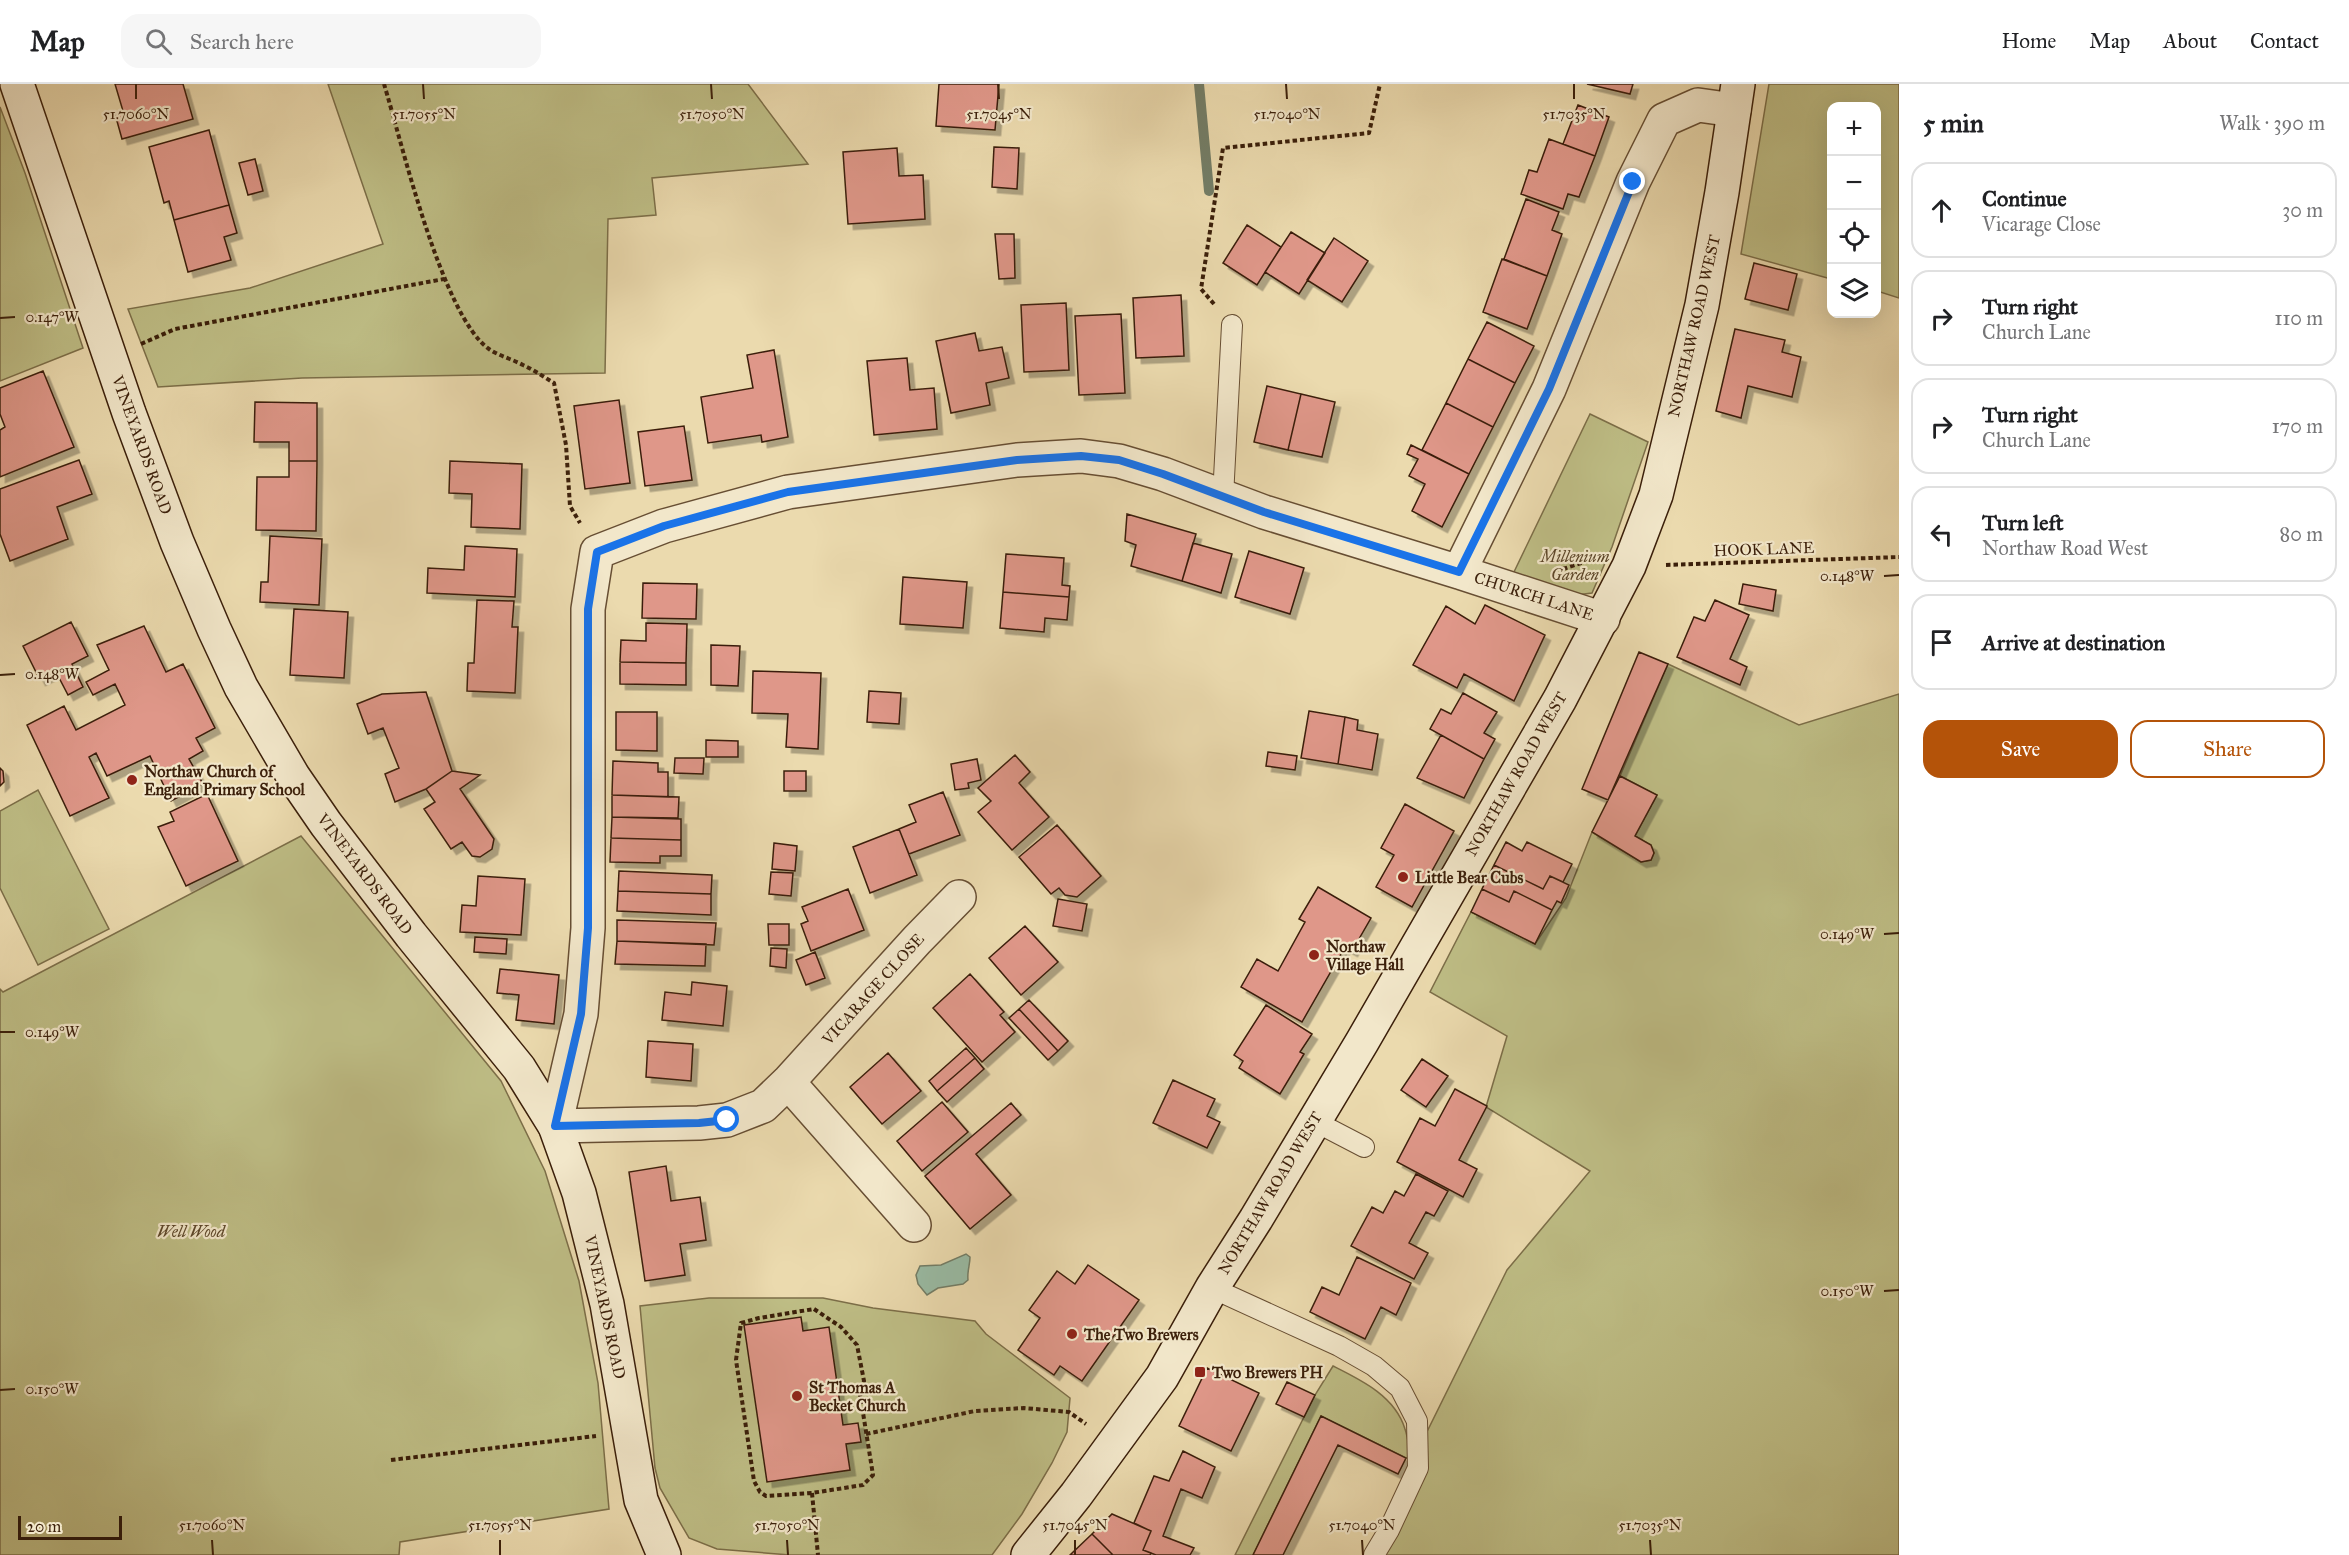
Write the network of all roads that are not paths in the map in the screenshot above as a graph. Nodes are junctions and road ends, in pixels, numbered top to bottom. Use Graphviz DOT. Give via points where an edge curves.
graph roads {
  1 [pos="17,84"];
  2 [pos="1736,97"];
  3 [pos="1232,325"];
  4 [pos="1222,497"];
  5 [pos="1459,572"];
  6 [pos="1603,619"];
  7 [pos="959,897"];
  8 [pos="788,1082"];
  9 [pos="1314,1121"];
  10 [pos="555,1126"];
  11 [pos="1364,1148"];
  12 [pos="914,1225"];
  13 [pos="1212,1288"];
  14 [pos="664,1555"];
  15 [pos="1028,1555"];
  16 [pos="1374,1555"];
  1 -- 10 [label="street, VINEYARDS ROAD" via="129,413 177,542 241,687 326,824 519,1068"];
  2 -- 5 [label="street, NORTHAW ROAD WEST" via="1698,105 1664,120 1633,182 1549,389"];
  2 -- 6 [label="street, NORTHAW ROAD WEST" via="1702,304 1656,495 1629,566"];
  3 -- 4 [label="lane"];
  4 -- 5 [label="street, CHURCH LANE"];
  4 -- 10 [label="street, CHURCH LANE" via="1119,460 1081,456 1017,460 788,492 664,526 597,552 588,609 588,928 581,1014"];
  5 -- 6 [label="street, CHURCH LANE"];
  6 -- 9 [label="street, NORTHAW ROAD WEST"];
  7 -- 8 [label="street, VICARAGE CLOSE"];
  8 -- 10 [label="street, VICARAGE CLOSE" via="763,1106 727,1120"];
  8 -- 12 [label="street"];
  9 -- 11 [label="lane"];
  9 -- 13 [label="street, NORTHAW ROAD WEST"];
  10 -- 14 [label="street, VINEYARDS ROAD" via="579,1192 607,1304 641,1500"];
  13 -- 15 [label="street, NORTHAW ROAD WEST" via="1162,1377"];
  13 -- 16 [label="lane" via="1340,1346 1374,1366 1400,1388 1417,1421 1418,1468"];
}
